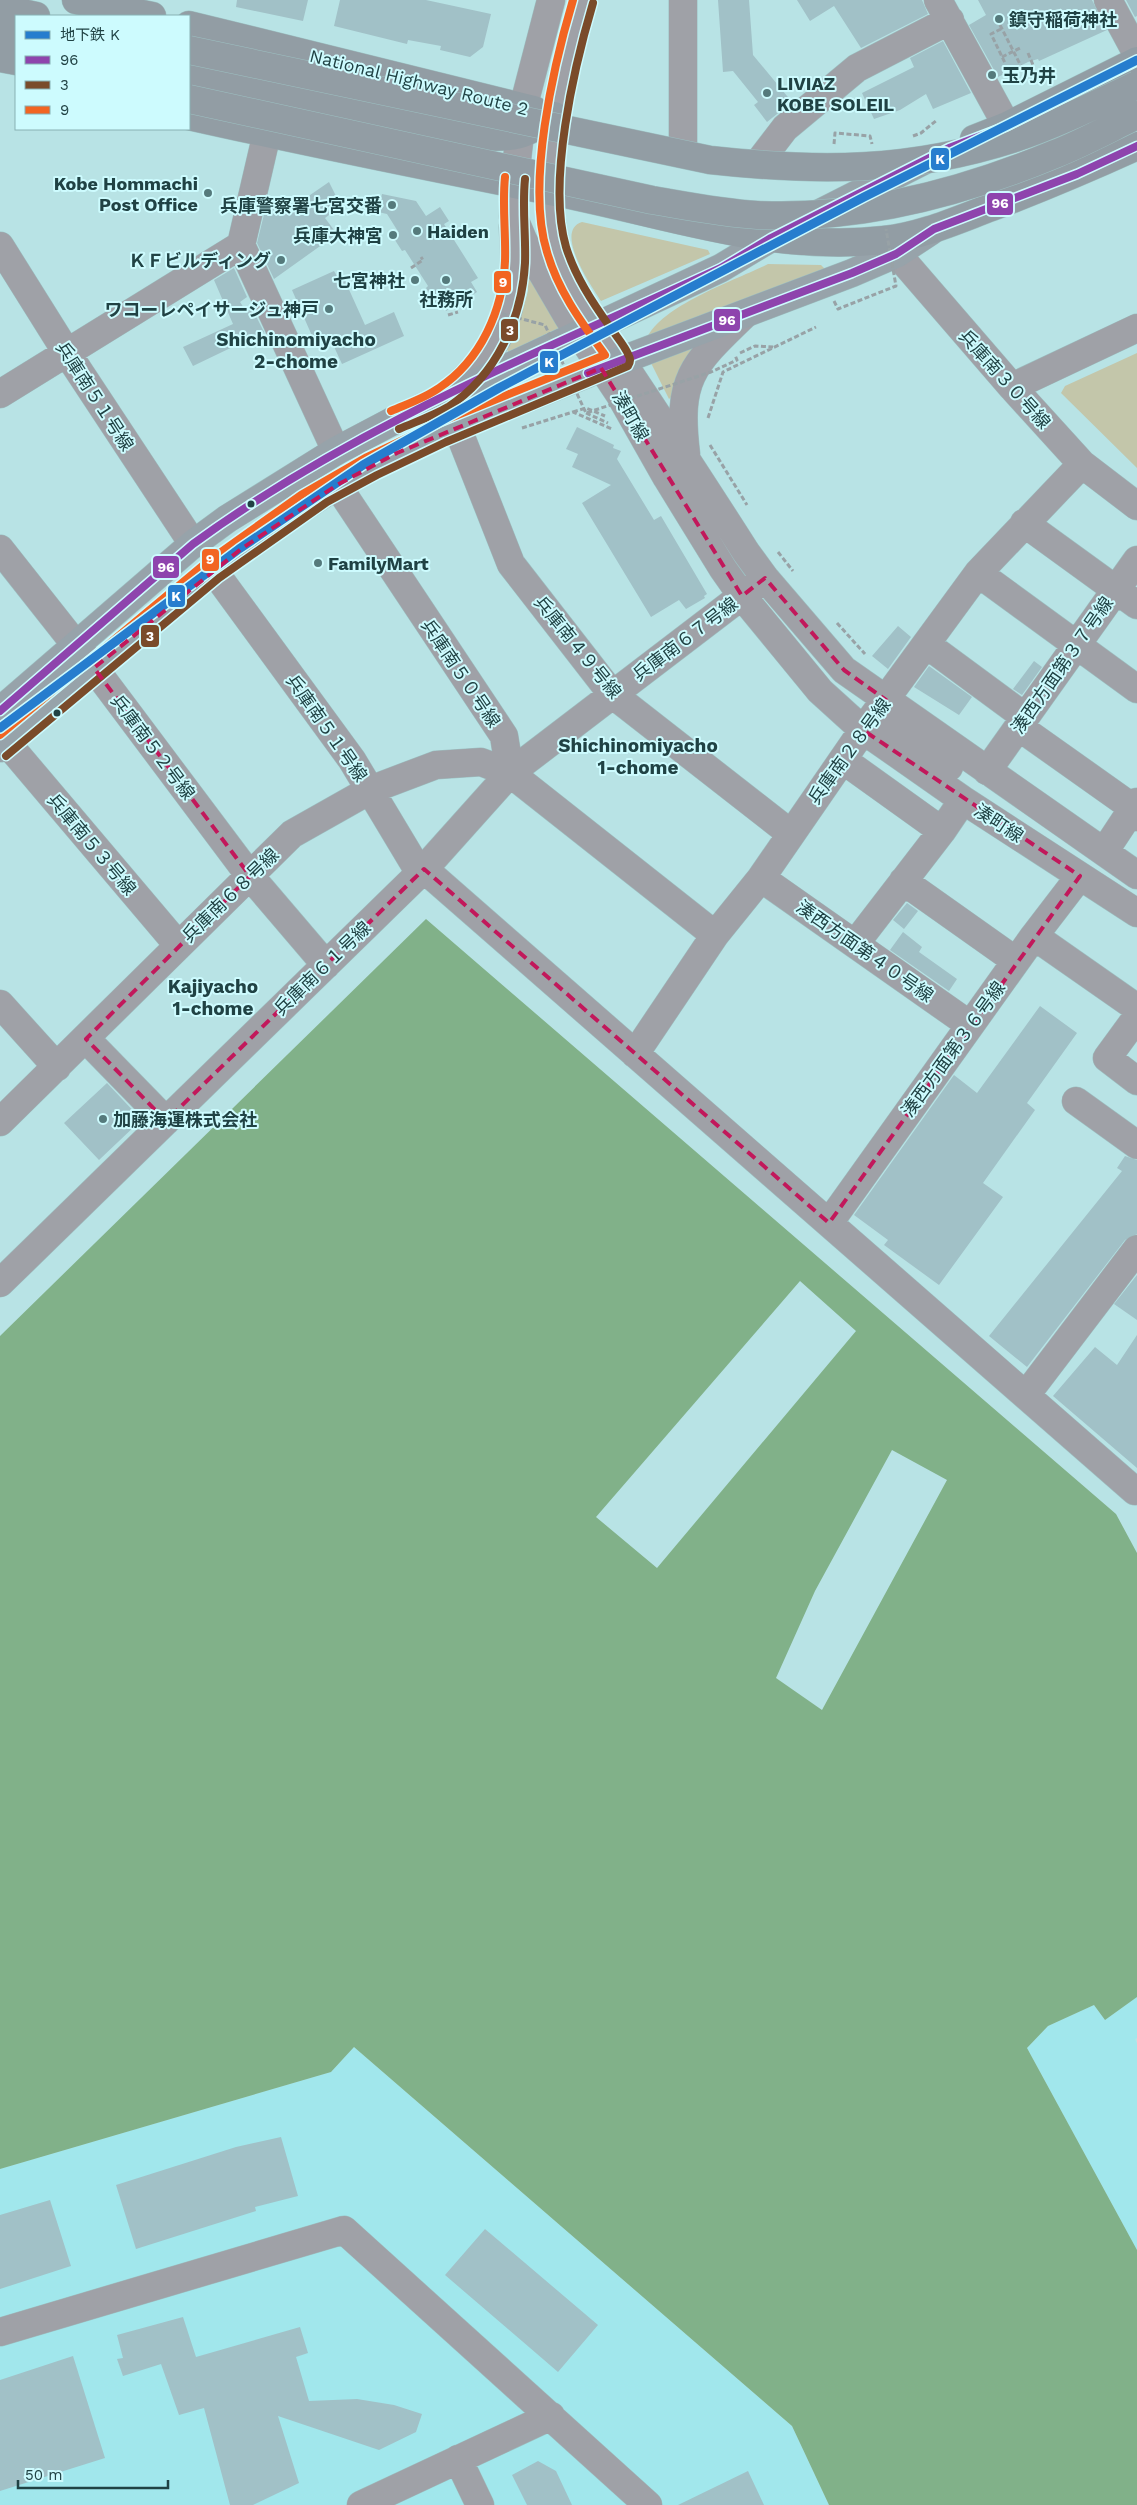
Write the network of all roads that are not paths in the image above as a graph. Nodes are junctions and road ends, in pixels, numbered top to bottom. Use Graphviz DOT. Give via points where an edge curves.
graph roads {
  1 [pos="76,0"];
  2 [pos="531,0"];
  3 [pos="551,0"];
  4 [pos="583,0"];
  5 [pos="684,0"];
  6 [pos="1108,0"];
  7 [pos="949,7"];
  8 [pos="0,8"];
  9 [pos="144,10"];
  10 [pos="32,15"];
  11 [pos="190,25"];
  12 [pos="0,32"];
  13 [pos="15,36"];
  14 [pos="190,50"];
  15 [pos="537,50"];
  16 [pos="1137,54"];
  17 [pos="0,58"];
  18 [pos="15,61"];
  19 [pos="1137,62"];
  20 [pos="190,74"];
  21 [pos="0,76"];
  22 [pos="15,79"];
  23 [pos="1137,85"];
  24 [pos="190,99"];
  25 [pos="1137,114"];
  26 [pos="555,115"];
  27 [pos="190,116"];
  28 [pos="403,120"];
  29 [pos="521,121"];
  30 [pos="1008,126"];
  31 [pos="267,134"];
  32 [pos="683,144"];
  33 [pos="1137,146"];
  34 [pos="949,148"];
  35 [pos="762,158"];
  36 [pos="503,182"];
  37 [pos="550,191"];
  38 [pos="513,216"];
  39 [pos="771,238"];
  40 [pos="241,245"];
  41 [pos="0,246"];
  42 [pos="891,247"];
  43 [pos="744,315"];
  44 [pos="1137,328"];
  45 [pos="589,331"];
  46 [pos="67,352"];
  47 [pos="611,364"];
  48 [pos="1012,387"];
  49 [pos="0,394"];
  50 [pos="449,394"];
  51 [pos="457,426"];
  52 [pos="336,451"];
  53 [pos="686,460"];
  54 [pos="1082,464"];
  55 [pos="337,485"];
  56 [pos="1137,506"];
  57 [pos="1024,523"];
  58 [pos="193,544"];
  59 [pos="0,549"];
  60 [pos="1137,560"];
  61 [pos="213,570"];
  62 [pos="978,573"];
  63 [pos="765,578"];
  64 [pos="742,596"];
  65 [pos="1126,597"];
  66 [pos="926,644"];
  67 [pos="1077,644"];
  68 [pos="76,645"];
  69 [pos="94,668"];
  70 [pos="1137,689"];
  71 [pos="612,694"];
  72 [pos="886,700"];
  73 [pos="0,711"];
  74 [pos="1022,722"];
  75 [pos="863,730"];
  76 [pos="3,746"];
  77 [pos="843,760"];
  78 [pos="987,771"];
  79 [pos="510,773"];
  80 [pos="370,790"];
  81 [pos="963,800"];
  82 [pos="1135,809"];
  83 [pos="942,831"];
  84 [pos="790,833"];
  85 [pos="1039,836"];
  86 [pos="1104,852"];
  87 [pos="424,869"];
  88 [pos="1137,875"];
  89 [pos="250,876"];
  90 [pos="1080,876"];
  91 [pos="761,878"];
  92 [pos="903,881"];
  93 [pos="1137,900"];
  94 [pos="1137,913"];
  95 [pos="715,935"];
  96 [pos="1034,936"];
  97 [pos="855,944"];
  98 [pos="178,945"];
  99 [pos="1016,961"];
  100 [pos="326,965"];
  101 [pos="0,1004"];
  102 [pos="1137,1008"];
  103 [pos="1137,1017"];
  104 [pos="970,1025"];
  105 [pos="86,1039"];
  106 [pos="635,1054"];
  107 [pos="57,1067"];
  108 [pos="1137,1081"];
  109 [pos="1076,1101"];
  110 [pos="166,1121"];
  111 [pos="0,1122"];
  112 [pos="1137,1145"];
  113 [pos="828,1223"];
  114 [pos="1137,1250"];
  115 [pos="0,1283"];
  116 [pos="1026,1396"];
  117 [pos="1136,1490"];
  118 [pos="0,2332"];
  119 [pos="551,2416"];
  120 [pos="458,2459"];
  121 [pos="361,2505"];
  122 [pos="480,2505"];
  123 [pos="648,2505"];
  1 -- 9 [label="highway"];
  2 -- 15 [label="street"];
  3 -- 15 [label="street, 湊町線"];
  4 -- 26 [label="street, 湊町線" via="566,55"];
  5 -- 32 [label="street"];
  6 -- 16 [label="street"];
  7 -- 30 [label="street"];
  7 -- 35 [label="street" via="857,68 785,128"];
  8 -- 10 [label="highway"];
  11 -- 29 [label="highway, National Highway Route 2"];
  12 -- 13 [label="highway"];
  14 -- 23 [label="highway, bridge" via="710,160 780,168 847,168 906,163 960,152 1015,138"];
  15 -- 29 [label="street, 湊町線"];
  17 -- 18 [label="highway"];
  19 -- 30 [label="highway, National Highway Route 2"];
  20 -- 28 [label="highway"];
  21 -- 22 [label="highway"];
  24 -- 25 [label="highway, bridge" via="652,200 758,215 850,211 944,193 1056,154"];
  26 -- 29 [label="highway, National Highway Route 2"];
  26 -- 32 [label="highway, National Highway Route 2"];
  26 -- 37 [label="street, 湊町線"];
  27 -- 31 [label="highway"];
  28 -- 29 [label="highway" via="477,135"];
  28 -- 36 [label="highway" via="438,149"];
  29 -- 36 [label="street, 湊町線"];
  30 -- 34 [label="highway, National Highway Route 2"];
  31 -- 36 [label="highway"];
  31 -- 40 [label="street"];
  32 -- 35 [label="highway, National Highway Route 2"];
  33 -- 42 [label="highway" via="1077,174"];
  34 -- 35 [label="highway, National Highway Route 2" via="884,162 811,165"];
  34 -- 39 [label="main road"];
  36 -- 37 [label="highway"];
  36 -- 38 [label="street, 湊町線"];
  37 -- 39 [label="highway" via="706,227"];
  37 -- 45 [label="street, 湊町線" via="556,249"];
  38 -- 45 [label="street, 湊町線" via="523,240"];
  38 -- 50 [label="street" via="516,262 504,324 485,357"];
  39 -- 42 [label="highway"];
  39 -- 45 [label="main road" via="721,268"];
  40 -- 46 [label="street"];
  40 -- 52 [label="street"];
  41 -- 46 [label="street, 兵庫南５１号線"];
  42 -- 43 [label="main road"];
  42 -- 48 [label="street, 兵庫南３０号線"];
  43 -- 47 [label="main road"];
  43 -- 53 [label="street" via="696,365 685,388 682,420"];
  44 -- 48 [label="street"];
  45 -- 47 [label="street, 湊町線"];
  45 -- 50 [label="main road"];
  46 -- 49 [label="street"];
  46 -- 58 [label="street, 兵庫南５１号線"];
  47 -- 51 [label="main road"];
  47 -- 53 [label="street, 湊町線"];
  47 -- 64 [label="street, 湊町線" via="620,395 667,478"];
  48 -- 54 [label="street, 兵庫南３０号線"];
  50 -- 52 [label="main road"];
  51 -- 55 [label="main road"];
  51 -- 71 [label="street, 兵庫南４９号線" via="511,564"];
  52 -- 58 [label="main road"];
  53 -- 63 [label="street, 湊町線"];
  54 -- 56 [label="street, 兵庫南３０号線"];
  54 -- 57 [label="street, 兵庫南２８号線"];
  55 -- 61 [label="main road"];
  55 -- 79 [label="street, 兵庫南５０号線" via="504,736"];
  57 -- 62 [label="street, 兵庫南２８号線"];
  57 -- 65 [label="street"];
  58 -- 68 [label="main road"];
  59 -- 68 [label="street, 兵庫南５２号線"];
  60 -- 65 [label="street, 湊西方面第３７号線"];
  61 -- 69 [label="main road"];
  61 -- 80 [label="street, 兵庫南５１号線" via="352,760"];
  62 -- 66 [label="street, 兵庫南２８号線"];
  62 -- 67 [label="street"];
  63 -- 64 [label="street, 兵庫南６７号線"];
  63 -- 72 [label="street, 湊町線" via="844,670"];
  64 -- 71 [label="street, 兵庫南６７号線"];
  64 -- 75 [label="street, 湊町線" via="820,690"];
  65 -- 67 [label="street, 湊西方面第３７号線"];
  66 -- 72 [label="street, 兵庫南２８号線"];
  66 -- 74 [label="street"];
  67 -- 70 [label="street"];
  67 -- 74 [label="street, 湊西方面第３７号線"];
  68 -- 69 [label="street, 兵庫南５２号線"];
  68 -- 73 [label="main road"];
  69 -- 76 [label="main road"];
  69 -- 89 [label="street, 兵庫南５２号線"];
  71 -- 79 [label="street, 兵庫南６７号線"];
  71 -- 84 [label="street, 兵庫南４９号線"];
  72 -- 75 [label="street, 兵庫南２８号線"];
  72 -- 78 [label="street, 湊町線"];
  72 -- 85 [label="street, 湊町線" via="901,735 991,794"];
  74 -- 78 [label="street, 湊西方面第３７号線"];
  74 -- 82 [label="street"];
  75 -- 77 [label="street, 兵庫南２８号線"];
  75 -- 81 [label="street, 湊町線"];
  75 -- 85 [label="street, 湊町線" via="896,743"];
  76 -- 98 [label="street, 兵庫南５３号線"];
  77 -- 83 [label="street"];
  77 -- 84 [label="street, 兵庫南２８号線"];
  78 -- 86 [label="street, 湊町線"];
  79 -- 80 [label="street, 兵庫南６８号線" via="481,762 436,765"];
  79 -- 87 [label="street, 兵庫南６１号線"];
  79 -- 95 [label="street"];
  80 -- 87 [label="street, 兵庫南５１号線" via="411,861"];
  80 -- 89 [label="street, 兵庫南６８号線" via="292,834"];
  81 -- 83 [label="street"];
  81 -- 90 [label="street, 湊町線"];
  82 -- 86 [label="street"];
  83 -- 92 [label="street"];
  84 -- 91 [label="street, 兵庫南２８号線"];
  85 -- 93 [label="street, 湊町線"];
  86 -- 88 [label="street, 湊町線"];
  87 -- 100 [label="street, 兵庫南６１号線"];
  87 -- 106 [label="street, 兵庫南５１号線"];
  89 -- 98 [label="street, 兵庫南６８号線"];
  89 -- 100 [label="street, 兵庫南５２号線"];
  90 -- 94 [label="street, 湊町線"];
  90 -- 96 [label="street, 湊西方面第３６号線"];
  91 -- 95 [label="street, 兵庫南２８号線"];
  91 -- 97 [label="street, 湊西方面第４０号線"];
  92 -- 97 [label="street"];
  92 -- 99 [label="street"];
  95 -- 106 [label="street, 兵庫南２８号線"];
  96 -- 99 [label="street, 湊西方面第３６号線"];
  96 -- 102 [label="street"];
  97 -- 104 [label="street, 湊西方面第４０号線"];
  98 -- 105 [label="street, 兵庫南６８号線"];
  99 -- 104 [label="street, 湊西方面第３６号線"];
  100 -- 110 [label="street, 兵庫南６１号線"];
  101 -- 107 [label="street"];
  103 -- 108 [label="street" via="1107,1058"];
  104 -- 113 [label="street, 湊西方面第３６号線"];
  105 -- 107 [label="street, 兵庫南６８号線"];
  105 -- 110 [label="street"];
  106 -- 113 [label="street, 兵庫南５１号線"];
  107 -- 111 [label="street, 兵庫南６８号線"];
  109 -- 112 [label="street"];
  110 -- 115 [label="street, 兵庫南６１号線"];
  113 -- 116 [label="street, 兵庫南５１号線"];
  114 -- 116 [label="street"];
  116 -- 117 [label="street, 兵庫南５１号線"];
  118 -- 119 [label="street" via="344,2230"];
  119 -- 120 [label="street"];
  119 -- 123 [label="street"];
  120 -- 121 [label="street"];
  120 -- 122 [label="street"];
}
